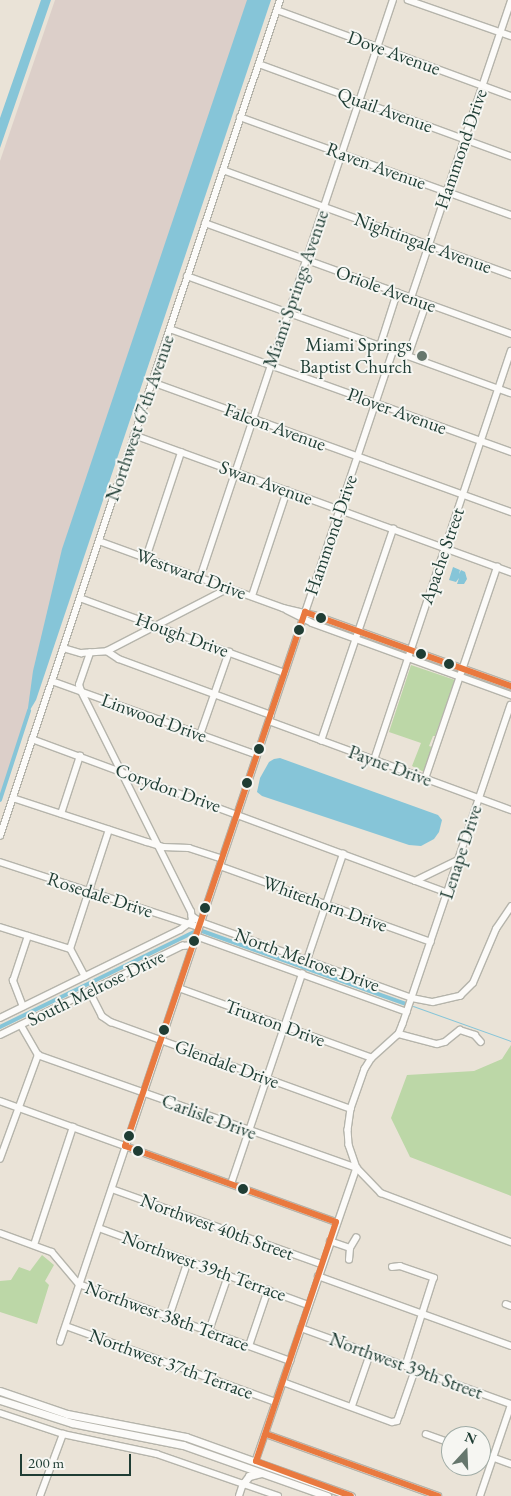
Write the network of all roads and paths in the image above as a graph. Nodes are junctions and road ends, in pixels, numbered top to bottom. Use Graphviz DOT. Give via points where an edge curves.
graph roads {
  1 [pos="280,0"];
  2 [pos="393,0"];
  3 [pos="408,0"];
  4 [pos="511,1"];
  5 [pos="277,10"];
  6 [pos="501,32"];
  7 [pos="511,36"];
  8 [pos="377,47"];
  9 [pos="259,64"];
  10 [pos="483,85"];
  11 [pos="511,96"];
  12 [pos="360,100"];
  13 [pos="240,117"];
  14 [pos="464,139"];
  15 [pos="341,154"];
  16 [pos="511,156"];
  17 [pos="223,170"];
  18 [pos="447,191"];
  19 [pos="324,206"];
  20 [pos="511,215"];
  21 [pos="205,223"];
  22 [pos="429,244"];
  23 [pos="305,260"];
  24 [pos="511,275"];
  25 [pos="187,276"];
  26 [pos="397,293"];
  27 [pos="412,298"];
  28 [pos="426,304"];
  29 [pos="288,312"];
  30 [pos="170,329"];
  31 [pos="511,334"];
  32 [pos="380,346"];
  33 [pos="393,351"];
  34 [pos="511,351"];
  35 [pos="408,356"];
  36 [pos="270,365"];
  37 [pos="152,382"];
  38 [pos="498,389"];
  39 [pos="511,393"];
  40 [pos="375,404"];
  41 [pos="252,418"];
  42 [pos="134,435"];
  43 [pos="481,441"];
  44 [pos="511,452"];
  45 [pos="181,453"];
  46 [pos="357,457"];
  47 [pos="235,471"];
  48 [pos="287,491"];
  49 [pos="463,495"];
  50 [pos="340,509"];
  51 [pos="511,512"];
  52 [pos="393,529"];
  53 [pos="99,541"];
  54 [pos="444,547"];
  55 [pos="146,558"];
  56 [pos="497,567"];
  57 [pos="511,572"];
  58 [pos="200,578"];
  59 [pos="229,588"];
  60 [pos="252,596"];
  61 [pos="80,598"];
  62 [pos="283,608"];
  63 [pos="305,612"];
  64 [pos="303,619"];
  65 [pos="157,627"];
  66 [pos="358,631"];
  67 [pos="356,639"];
  68 [pos="63,648"];
  69 [pos="411,650"];
  70 [pos="108,651"];
  71 [pos="229,652"];
  72 [pos="90,653"];
  73 [pos="409,658"];
  74 [pos="464,669"];
  75 [pos="285,673"];
  76 [pos="461,677"];
  77 [pos="52,681"];
  78 [pos="511,686"];
  79 [pos="81,691"];
  80 [pos="214,694"];
  81 [pos="511,695"];
  82 [pos="511,705"];
  83 [pos="271,715"];
  84 [pos="268,721"];
  85 [pos="200,735"];
  86 [pos="32,739"];
  87 [pos="321,741"];
  88 [pos="257,755"];
  89 [pos="80,756"];
  90 [pos="374,760"];
  91 [pos="122,772"];
  92 [pos="425,779"];
  93 [pos="13,798"];
  94 [pos="479,798"];
  95 [pos="511,810"];
  96 [pos="61,814"];
  97 [pos="238,814"];
  98 [pos="109,830"];
  99 [pos="0,836"];
  100 [pos="157,844"];
  101 [pos="343,854"];
  102 [pos="222,859"];
  103 [pos="458,860"];
  104 [pos="0,862"];
  105 [pos="220,866"];
  106 [pos="415,882"];
  107 [pos="88,892"];
  108 [pos="448,892"];
  109 [pos="325,904"];
  110 [pos="511,907"];
  111 [pos="192,916"];
  112 [pos="179,921"];
  113 [pos="190,924"];
  114 [pos="200,924"];
  115 [pos="0,926"];
  116 [pos="180,930"];
  117 [pos="28,936"];
  118 [pos="196,936"];
  119 [pos="431,942"];
  120 [pos="193,945"];
  121 [pos="70,949"];
  122 [pos="307,960"];
  123 [pos="302,974"];
  124 [pos="86,977"];
  125 [pos="179,988"];
  126 [pos="90,992"];
  127 [pos="412,998"];
  128 [pos="23,1007"];
  129 [pos="407,1012"];
  130 [pos="0,1018"];
  131 [pos="21,1025"];
  132 [pos="284,1026"];
  133 [pos="399,1034"];
  134 [pos="0,1035"];
  135 [pos="161,1040"];
  136 [pos="481,1042"];
  137 [pos="38,1055"];
  138 [pos="372,1058"];
  139 [pos="267,1079"];
  140 [pos="144,1093"];
  141 [pos="0,1101"];
  142 [pos="19,1108"];
  143 [pos="350,1109"];
  144 [pos="74,1127"];
  145 [pos="249,1132"];
  146 [pos="125,1146"];
  147 [pos="2,1148"];
  148 [pos="0,1159"];
  149 [pos="357,1168"];
  150 [pos="231,1184"];
  151 [pos="112,1189"];
  152 [pos="336,1222"];
  153 [pos="99,1228"];
  154 [pos="0,1233"];
  155 [pos="356,1238"];
  156 [pos="330,1241"];
  157 [pos="511,1242"];
  158 [pos="34,1245"];
  159 [pos="350,1248"];
  160 [pos="349,1260"];
  161 [pos="188,1261"];
  162 [pos="322,1264"];
  163 [pos="392,1267"];
  164 [pos="228,1276"];
  165 [pos="318,1276"];
  166 [pos="79,1284"];
  167 [pos="268,1290"];
  168 [pos="308,1305"];
  169 [pos="422,1314"];
  170 [pos="169,1317"];
  171 [pos="66,1326"];
  172 [pos="301,1328"];
  173 [pos="209,1331"];
  174 [pos="60,1342"];
  175 [pos="249,1346"];
  176 [pos="511,1346"];
  177 [pos="370,1354"];
  178 [pos="290,1361"];
  179 [pos="406,1366"];
  180 [pos="415,1370"];
  181 [pos="283,1382"];
  182 [pos="0,1391"];
  183 [pos="0,1400"];
  184 [pos="276,1402"];
  185 [pos="511,1404"];
  186 [pos="42,1406"];
  187 [pos="352,1406"];
  188 [pos="0,1413"];
  189 [pos="39,1414"];
  190 [pos="170,1433"];
  191 [pos="63,1434"];
  192 [pos="266,1434"];
  193 [pos="426,1434"];
  194 [pos="441,1439"];
  195 [pos="168,1441"];
  196 [pos="493,1458"];
  197 [pos="256,1462"];
  198 [pos="238,1464"];
  199 [pos="511,1464"];
  200 [pos="262,1472"];
  201 [pos="243,1484"];
  202 [pos="40,1496"];
  203 [pos="239,1496"];
  204 [pos="278,1496"];
  205 [pos="327,1496"];
  206 [pos="351,1496"];
  207 [pos="438,1496"];
  208 [pos="480,1496"];
  1 -- 5 [label="street, Northwest 67th Avenue"];
  2 -- 8 [label="street, Miami Springs Avenue"];
  3 -- 6 [label="street"];
  4 -- 6 [label="street, Hammond Drive"];
  5 -- 8 [label="street, Dove Avenue"];
  5 -- 9 [label="street, Northwest 67th Avenue"];
  6 -- 7 [label="street"];
  6 -- 10 [label="street, Hammond Drive"];
  8 -- 10 [label="street, Dove Avenue"];
  8 -- 12 [label="street, Miami Springs Avenue"];
  9 -- 12 [label="street, Quail Avenue"];
  9 -- 13 [label="street, Northwest 67th Avenue"];
  10 -- 11 [label="street, Dove Avenue"];
  10 -- 14 [label="street, Hammond Drive"];
  12 -- 14 [label="street, Quail Avenue"];
  12 -- 15 [label="street, Miami Springs Avenue"];
  13 -- 15 [label="street, Raven Avenue"];
  13 -- 17 [label="street, Northwest 67th Avenue"];
  14 -- 16 [label="street, Quail Avenue"];
  14 -- 18 [label="street, Hammond Drive"];
  15 -- 18 [label="street, Raven Avenue"];
  15 -- 19 [label="street, Miami Springs Avenue"];
  17 -- 19 [label="street, Nightingale Avenue"];
  17 -- 21 [label="street, Northwest 67th Avenue"];
  18 -- 20 [label="street, Raven Avenue"];
  18 -- 22 [label="street, Hammond Drive"];
  19 -- 22 [label="street, Nightingale Avenue"];
  19 -- 23 [label="street, Miami Springs Avenue"];
  21 -- 23 [label="street, Oriole Avenue"];
  21 -- 25 [label="street, Northwest 67th Avenue"];
  22 -- 24 [label="street, Nightingale Avenue"];
  22 -- 27 [label="street, Hammond Drive"];
  23 -- 26 [label="street, Oriole Avenue"];
  23 -- 29 [label="street, Miami Springs Avenue"];
  25 -- 29 [label="street"];
  25 -- 30 [label="street, Northwest 67th Avenue"];
  26 -- 27 [label="street, Oriole Avenue"];
  26 -- 32 [label="street"];
  27 -- 28 [label="street, Oriole Avenue"];
  28 -- 31 [label="street, Oriole Avenue"];
  28 -- 35 [label="street"];
  29 -- 32 [label="street"];
  29 -- 36 [label="street, Miami Springs Avenue"];
  30 -- 36 [label="street, Plover Avenue"];
  30 -- 37 [label="street, Northwest 67th Avenue"];
  32 -- 33 [label="street"];
  33 -- 35 [label="street"];
  33 -- 40 [label="street, Hammond Drive"];
  34 -- 38 [label="street, Apache Street"];
  35 -- 38 [label="street"];
  36 -- 40 [label="street, Plover Avenue"];
  36 -- 41 [label="street, Miami Springs Avenue"];
  37 -- 41 [label="street, Falcon Avenue"];
  37 -- 42 [label="street, Northwest 67th Avenue"];
  38 -- 39 [label="street"];
  38 -- 43 [label="street, Apache Street"];
  40 -- 43 [label="street, Plover Avenue"];
  40 -- 46 [label="street, Hammond Drive"];
  41 -- 46 [label="street, Falcon Avenue"];
  41 -- 47 [label="street, Miami Springs Avenue"];
  42 -- 45 [label="street, Swan Avenue"];
  42 -- 53 [label="street, Northwest 67th Avenue"];
  43 -- 44 [label="street, Plover Avenue"];
  43 -- 49 [label="street, Apache Street"];
  45 -- 47 [label="street, Swan Avenue"];
  45 -- 55 [label="street"];
  46 -- 49 [label="street, Falcon Avenue"];
  46 -- 50 [label="street, Hammond Drive"];
  47 -- 48 [label="street, Swan Avenue"];
  47 -- 58 [label="street, Miami Springs Avenue"];
  48 -- 50 [label="street, Swan Avenue"];
  48 -- 60 [label="street"];
  49 -- 51 [label="street, Falcon Avenue"];
  49 -- 54 [label="street, Apache Street"];
  50 -- 52 [label="street, Swan Avenue"];
  50 -- 63 [label="street, Hammond Drive"];
  52 -- 54 [label="street, Swan Avenue"];
  52 -- 66 [label="street"];
  53 -- 55 [label="street, Westward Drive"];
  53 -- 61 [label="street, Northwest 67th Avenue"];
  54 -- 56 [label="street, Swan Avenue"];
  54 -- 69 [label="street, Apache Street"];
  55 -- 58 [label="street, Westward Drive"];
  56 -- 57 [label="street, Swan Avenue"];
  56 -- 74 [label="street"];
  58 -- 59 [label="street, Westward Drive"];
  59 -- 60 [label="street, Westward Drive"];
  59 -- 65 [label="street"];
  60 -- 62 [label="street, Westward Drive"];
  61 -- 65 [label="street, Hough Drive"];
  61 -- 68 [label="street, Northwest 67th Avenue"];
  62 -- 63 [label="street, Westward Drive"];
  62 -- 64 [label="street, Westward Drive"];
  63 -- 64 [label="street, Hammond Drive"];
  63 -- 66 [label="street, Westward Drive"];
  64 -- 67 [label="street, Westward Drive"];
  64 -- 75 [label="street, Hammond Drive"];
  65 -- 70 [label="street"];
  65 -- 71 [label="street, Hough Drive"];
  66 -- 67 [label="street"];
  66 -- 69 [label="street, Westward Drive"];
  67 -- 73 [label="street, Westward Drive"];
  67 -- 87 [label="street"];
  68 -- 72 [label="street"];
  68 -- 77 [label="street, Northwest 67th Avenue"];
  69 -- 73 [label="street, Apache Street"];
  69 -- 74 [label="street, Westward Drive"];
  70 -- 72 [label="street"];
  70 -- 80 [label="street" via="119,659"];
  71 -- 75 [label="street, Hough Drive"];
  71 -- 80 [label="street"];
  72 -- 79 [label="street" via="79,685"];
  73 -- 76 [label="street, Westward Drive"];
  73 -- 90 [label="street, Apache Street"];
  74 -- 76 [label="street"];
  74 -- 78 [label="street, Westward Drive"];
  75 -- 83 [label="street, Hammond Drive"];
  76 -- 81 [label="street, Westward Drive"];
  76 -- 92 [label="street"];
  77 -- 79 [label="street, Linwood Drive"];
  77 -- 86 [label="street, Northwest 67th Avenue"];
  79 -- 85 [label="street, Linwood Drive"];
  79 -- 91 [label="street"];
  80 -- 83 [label="street"];
  80 -- 85 [label="street"];
  82 -- 94 [label="street, Lenape Drive"];
  83 -- 84 [label="street, Hammond Drive"];
  84 -- 87 [label="street, Payne Drive"];
  84 -- 88 [label="street, Hammond Drive"];
  85 -- 88 [label="street, Linwood Drive"];
  86 -- 89 [label="street, Corydon Drive"];
  86 -- 93 [label="street, Northwest 67th Avenue"];
  87 -- 90 [label="street, Payne Drive"];
  88 -- 97 [label="street, Hammond Drive"];
  89 -- 91 [label="street, Corydon Drive"];
  89 -- 96 [label="street"];
  90 -- 92 [label="street, Payne Drive"];
  91 -- 97 [label="street, Corydon Drive"];
  91 -- 100 [label="street"];
  92 -- 94 [label="street, Payne Drive"];
  93 -- 96 [label="street"];
  93 -- 99 [label="street, Northwest 67th Avenue"];
  94 -- 95 [label="street, Payne Drive"];
  94 -- 103 [label="street, Lenape Drive"];
  96 -- 98 [label="street"];
  97 -- 101 [label="street, Corydon Drive"];
  97 -- 102 [label="street, Hammond Drive"];
  98 -- 100 [label="street"];
  98 -- 107 [label="street"];
  100 -- 102 [label="street" via="189,848"];
  100 -- 111 [label="street"];
  101 -- 106 [label="street, Corydon Drive"];
  101 -- 109 [label="street"];
  102 -- 105 [label="street, Hammond Drive"];
  103 -- 106 [label="street"];
  103 -- 108 [label="street, Lenape Drive"];
  104 -- 107 [label="street, Rosedale Drive"];
  105 -- 109 [label="street, Whitethorn Drive"];
  105 -- 114 [label="street, Hammond Drive"];
  106 -- 108 [label="street, Corydon Drive"];
  107 -- 112 [label="street, Rosedale Drive"];
  107 -- 121 [label="street"];
  108 -- 119 [label="street, Lenape Drive"];
  109 -- 119 [label="street, Whitethorn Drive"];
  109 -- 122 [label="street"];
  110 -- 127 [label="street, North Melrose Drive" via="496,929 478,975 468,990 440,1002"];
  111 -- 113 [label="street"];
  111 -- 114 [label="street"];
  112 -- 113 [label="street, Rosedale Drive"];
  112 -- 116 [label="street" via="182,925"];
  113 -- 114 [label="street, Rosedale Drive"];
  113 -- 116 [label="street"];
  114 -- 118 [label="street, Hammond Drive"];
  114 -- 122 [label="street, North Melrose Drive"];
  115 -- 117 [label="street"];
  116 -- 124 [label="street"];
  117 -- 121 [label="street"];
  117 -- 128 [label="street" via="13,981"];
  118 -- 120 [label="street, Hammond Drive"];
  118 -- 123 [label="street"];
  119 -- 127 [label="street, Lenape Drive"];
  120 -- 125 [label="street, Hammond Drive"];
  120 -- 126 [label="street, South Melrose Drive" via="182,946"];
  121 -- 124 [label="street"];
  122 -- 127 [label="street, North Melrose Drive"];
  123 -- 129 [label="street"];
  123 -- 132 [label="street"];
  124 -- 128 [label="street"];
  125 -- 132 [label="street, Truxton Drive"];
  125 -- 135 [label="street, Hammond Drive"];
  126 -- 131 [label="street, South Melrose Drive"];
  126 -- 135 [label="street, Glendale Drive" via="106,1019"];
  127 -- 129 [label="street, Lenape Drive"];
  128 -- 130 [label="street"];
  129 -- 133 [label="street, Lenape Drive"];
  131 -- 134 [label="street, South Melrose Drive"];
  131 -- 137 [label="street"];
  132 -- 138 [label="street, Truxton Drive"];
  132 -- 139 [label="street"];
  133 -- 136 [label="street" via="437,1044 460,1030"];
  133 -- 138 [label="street"];
  135 -- 139 [label="street, Glendale Drive"];
  135 -- 140 [label="street, Hammond Drive"];
  137 -- 140 [label="street, Carlisle Drive"];
  137 -- 142 [label="street"];
  138 -- 143 [label="street"];
  139 -- 143 [label="street, Glendale Drive"];
  139 -- 145 [label="street"];
  140 -- 145 [label="street, Carlisle Drive"];
  140 -- 146 [label="street, Hammond Drive"];
  141 -- 142 [label="street"];
  142 -- 144 [label="street"];
  142 -- 147 [label="street"];
  143 -- 149 [label="street" via="348,1138"];
  144 -- 146 [label="street"];
  144 -- 158 [label="street"];
  145 -- 149 [label="street, Carlisle Drive"];
  145 -- 150 [label="street"];
  146 -- 150 [label="street"];
  146 -- 151 [label="street, Hammond Drive"];
  147 -- 148 [label="street"];
  149 -- 152 [label="street"];
  149 -- 157 [label="street" via="373,1187 390,1198"];
  150 -- 152 [label="street"];
  151 -- 153 [label="street, Hammond Drive"];
  151 -- 162 [label="street, Northwest 40th Street"];
  152 -- 156 [label="street"];
  153 -- 161 [label="street, Northwest 39th Terrace"];
  153 -- 166 [label="street, Hammond Drive"];
  154 -- 158 [label="street, Northwest 38th Terrace"];
  155 -- 159 [label="street"];
  156 -- 159 [label="street"];
  156 -- 162 [label="street"];
  158 -- 166 [label="street, Northwest 38th Terrace" via="52,1252"];
  159 -- 160 [label="street"];
  161 -- 164 [label="street, Northwest 39th Terrace"];
  161 -- 170 [label="street"];
  162 -- 165 [label="street"];
  163 -- 169 [label="street" via="400,1266 434,1278"];
  164 -- 167 [label="street, Northwest 39th Terrace"];
  164 -- 173 [label="street"];
  165 -- 168 [label="street"];
  165 -- 169 [label="street"];
  166 -- 170 [label="street, Northwest 38th Terrace"];
  166 -- 171 [label="street, Hammond Drive"];
  167 -- 168 [label="street, Northwest 39th Terrace"];
  167 -- 175 [label="street"];
  168 -- 172 [label="street"];
  169 -- 176 [label="street"];
  169 -- 179 [label="street"];
  170 -- 173 [label="street, Northwest 38th Terrace"];
  171 -- 174 [label="street, Hammond Drive"];
  171 -- 184 [label="street, Northwest 37th Terrace"];
  172 -- 177 [label="street, Northwest 39th Street"];
  172 -- 178 [label="street"];
  173 -- 175 [label="street, Northwest 38th Terrace"];
  175 -- 178 [label="street, Northwest 38th Terrace"];
  177 -- 179 [label="street, Northwest 39th Street"];
  177 -- 187 [label="street"];
  178 -- 181 [label="street"];
  179 -- 180 [label="street, Northwest 39th Street"];
  180 -- 185 [label="street, Northwest 39th Street"];
  180 -- 187 [label="street" via="397,1421 392,1422"];
  181 -- 184 [label="street"];
  181 -- 187 [label="street"];
  182 -- 186 [label="main road"];
  183 -- 189 [label="main road"];
  184 -- 192 [label="street"];
  185 -- 196 [label="street"];
  186 -- 189 [label="main road"];
  186 -- 190 [label="main road" via="86,1418"];
  188 -- 191 [label="street"];
  189 -- 195 [label="main road" via="72,1424"];
  190 -- 195 [label="main road"];
  190 -- 197 [label="main road"];
  191 -- 201 [label="street" via="157,1454"];
  191 -- 202 [label="street"];
  192 -- 197 [label="street"];
  192 -- 207 [label="street"];
  193 -- 194 [label="street"];
  195 -- 198 [label="main road"];
  196 -- 199 [label="street"];
  196 -- 208 [label="street"];
  197 -- 206 [label="main road"];
  198 -- 200 [label="main road"];
  198 -- 201 [label="main road" via="244,1473"];
  200 -- 201 [label="main road" via="249,1476"];
  200 -- 205 [label="main road"];
  201 -- 203 [label="street"];
  201 -- 204 [label="street"];
}
